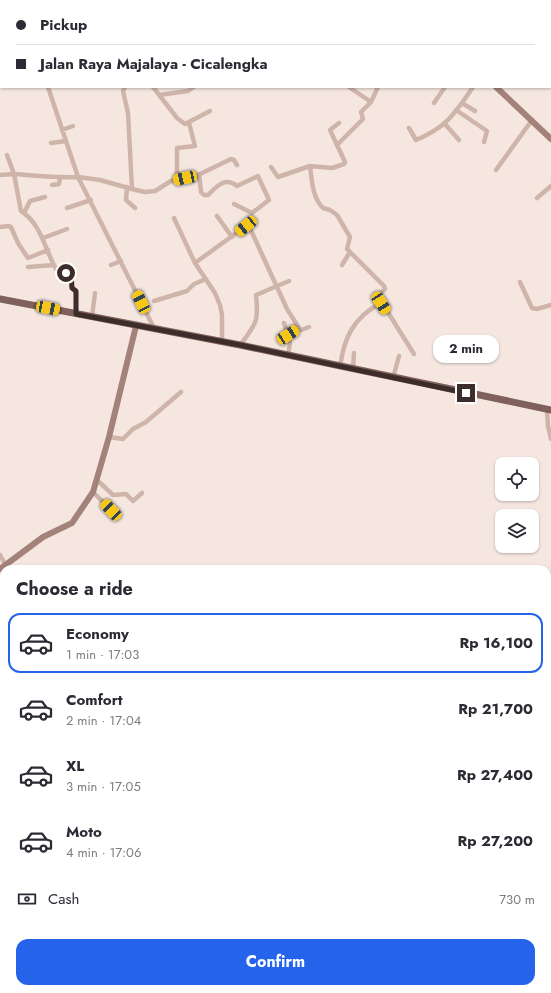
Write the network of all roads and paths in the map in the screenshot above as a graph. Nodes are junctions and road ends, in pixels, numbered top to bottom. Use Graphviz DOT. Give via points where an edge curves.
graph roads {
  1 [pos="48,88"];
  2 [pos="124,88"];
  3 [pos="154,88"];
  4 [pos="192,88"];
  5 [pos="350,88"];
  6 [pos="378,88"];
  7 [pos="444,88"];
  8 [pos="472,88"];
  9 [pos="497,88"];
  10 [pos="159,95"];
  11 [pos="371,102"];
  12 [pos="434,103"];
  13 [pos="462,103"];
  14 [pos="456,110"];
  15 [pos="210,111"];
  16 [pos="475,111"];
  17 [pos="532,120"];
  18 [pos="189,123"];
  19 [pos="339,123"];
  20 [pos="445,124"];
  21 [pos="73,126"];
  22 [pos="409,128"];
  23 [pos="62,130"];
  24 [pos="551,139"];
  25 [pos="459,140"];
  26 [pos="66,141"];
  27 [pos="484,142"];
  28 [pos="51,143"];
  29 [pos="337,145"];
  30 [pos="7,155"];
  31 [pos="237,165"];
  32 [pos="310,166"];
  33 [pos="271,167"];
  34 [pos="496,170"];
  35 [pos="14,174"];
  36 [pos="199,174"];
  37 [pos="0,176"];
  38 [pos="78,177"];
  39 [pos="60,178"];
  40 [pos="177,180"];
  41 [pos="52,185"];
  42 [pos="551,186"];
  43 [pos="127,187"];
  44 [pos="132,189"];
  45 [pos="45,197"];
  46 [pos="537,198"];
  47 [pos="91,200"];
  48 [pos="234,204"];
  49 [pos="67,208"];
  50 [pos="136,208"];
  51 [pos="24,213"];
  52 [pos="217,216"];
  53 [pos="174,218"];
  54 [pos="0,227"];
  55 [pos="67,229"];
  56 [pos="232,237"];
  57 [pos="43,238"];
  58 [pos="48,250"];
  59 [pos="350,252"];
  60 [pos="121,261"];
  61 [pos="195,263"];
  62 [pos="54,265"];
  63 [pos="110,265"];
  64 [pos="342,265"];
  65 [pos="28,266"];
  66 [pos="206,279"];
  67 [pos="289,281"];
  68 [pos="520,282"];
  69 [pos="277,286"];
  70 [pos="95,292"];
  71 [pos="0,299"];
  72 [pos="154,301"];
  73 [pos="381,303"];
  74 [pos="551,305"];
  75 [pos="76,314"];
  76 [pos="92,317"];
  77 [pos="284,324"];
  78 [pos="136,326"];
  79 [pos="309,327"];
  80 [pos="299,328"];
  81 [pos="155,330"];
  82 [pos="288,335"];
  83 [pos="222,342"];
  84 [pos="240,345"];
  85 [pos="354,353"];
  86 [pos="414,354"];
  87 [pos="288,356"];
  88 [pos="399,356"];
  89 [pos="340,367"];
  90 [pos="353,369"];
  91 [pos="393,378"];
  92 [pos="181,392"];
  93 [pos="549,410"];
  94 [pos="109,437"];
  95 [pos="551,439"];
  96 [pos="96,480"];
  97 [pos="93,492"];
  98 [pos="142,493"];
  99 [pos="115,514"];
  100 [pos="0,555"];
  101 [pos="5,564"];
  1 -- 23 [label="street"];
  2 -- 44 [label="street"];
  3 -- 10 [label="street"];
  4 -- 10 [label="street" via="188,91"];
  5 -- 11 [label="street"];
  6 -- 11 [label="street"];
  7 -- 12 [label="street"];
  8 -- 13 [label="street"];
  9 -- 17 [label="street"];
  10 -- 18 [label="street" via="176,118 185,124"];
  11 -- 29 [label="street" via="362,112 362,120"];
  13 -- 14 [label="street"];
  13 -- 16 [label="street"];
  14 -- 20 [label="street"];
  14 -- 27 [label="street" via="487,131"];
  15 -- 18 [label="street"];
  17 -- 24 [label="street"];
  17 -- 34 [label="street"];
  18 -- 40 [label="street" via="195,146 177,148"];
  19 -- 29 [label="street" via="330,130"];
  20 -- 22 [label="street" via="417,140"];
  20 -- 25 [label="street"];
  21 -- 23 [label="street"];
  23 -- 26 [label="street"];
  26 -- 28 [label="street"];
  26 -- 38 [label="street"];
  29 -- 32 [label="street" via="344,164 332,168"];
  30 -- 35 [label="street"];
  31 -- 36 [label="street" via="231,159"];
  32 -- 33 [label="street" via="278,178"];
  32 -- 59 [label="street" via="314,192 322,208 332,211 339,217 350,237 347,248"];
  35 -- 37 [label="street"];
  35 -- 39 [label="street"];
  35 -- 51 [label="street"];
  36 -- 40 [label="street"];
  36 -- 48 [label="street" via="201,192 204,195 208,195 213,187 220,184 232,183 237,186 258,176 269,200 252,213"];
  38 -- 39 [label="street"];
  38 -- 43 [label="street"];
  38 -- 47 [label="street"];
  39 -- 41 [label="street" via="59,184"];
  40 -- 44 [label="street" via="155,191"];
  42 -- 46 [label="street"];
  43 -- 44 [label="street"];
  43 -- 50 [label="street" via="126,200"];
  45 -- 51 [label="street" via="30,201"];
  47 -- 49 [label="street"];
  47 -- 60 [label="street"];
  51 -- 57 [label="street"];
  52 -- 56 [label="street"];
  53 -- 61 [label="street"];
  54 -- 58 [label="street" via="11,227 28,258"];
  55 -- 57 [label="street"];
  56 -- 61 [label="street"];
  56 -- 69 [label="street" via="249,226"];
  57 -- 58 [label="street"];
  58 -- 62 [label="street"];
  59 -- 64 [label="street"];
  59 -- 73 [label="street" via="385,287 379,294"];
  60 -- 63 [label="street"];
  60 -- 81 [label="street"];
  61 -- 66 [label="street"];
  62 -- 65 [label="street"];
  62 -- 75 [label="street" via="59,274 71,274 72,288 76,293"];
  66 -- 72 [label="street" via="194,284 188,291"];
  66 -- 83 [label="street" via="220,305"];
  67 -- 69 [label="street"];
  68 -- 74 [label="street" via="532,308"];
  69 -- 80 [label="street"];
  69 -- 84 [label="street" via="256,295 259,306 257,317"];
  70 -- 76 [label="street"];
  71 -- 75 [label="main road"];
  73 -- 86 [label="street"];
  73 -- 89 [label="street" via="366,311 356,324 344,346"];
  75 -- 76 [label="main road"];
  76 -- 78 [label="main road"];
  77 -- 82 [label="street"];
  78 -- 81 [label="main road"];
  78 -- 94 [label="street"];
  79 -- 80 [label="street" via="301,330"];
  80 -- 82 [label="street"];
  81 -- 83 [label="main road"];
  82 -- 87 [label="street"];
  83 -- 84 [label="main road"];
  84 -- 87 [label="main road"];
  85 -- 90 [label="street"];
  87 -- 89 [label="main road"];
  88 -- 91 [label="street"];
  89 -- 90 [label="main road"];
  90 -- 91 [label="main road"];
  91 -- 93 [label="main road"];
  92 -- 94 [label="street" via="123,439"];
  93 -- 95 [label="street" via="548,426"];
  94 -- 96 [label="street"];
  96 -- 97 [label="street"];
  96 -- 98 [label="street" via="115,496 126,494 133,501"];
  97 -- 99 [label="street"];
  97 -- 101 [label="street" via="72,523 43,537"];
  100 -- 101 [label="street"];
}
